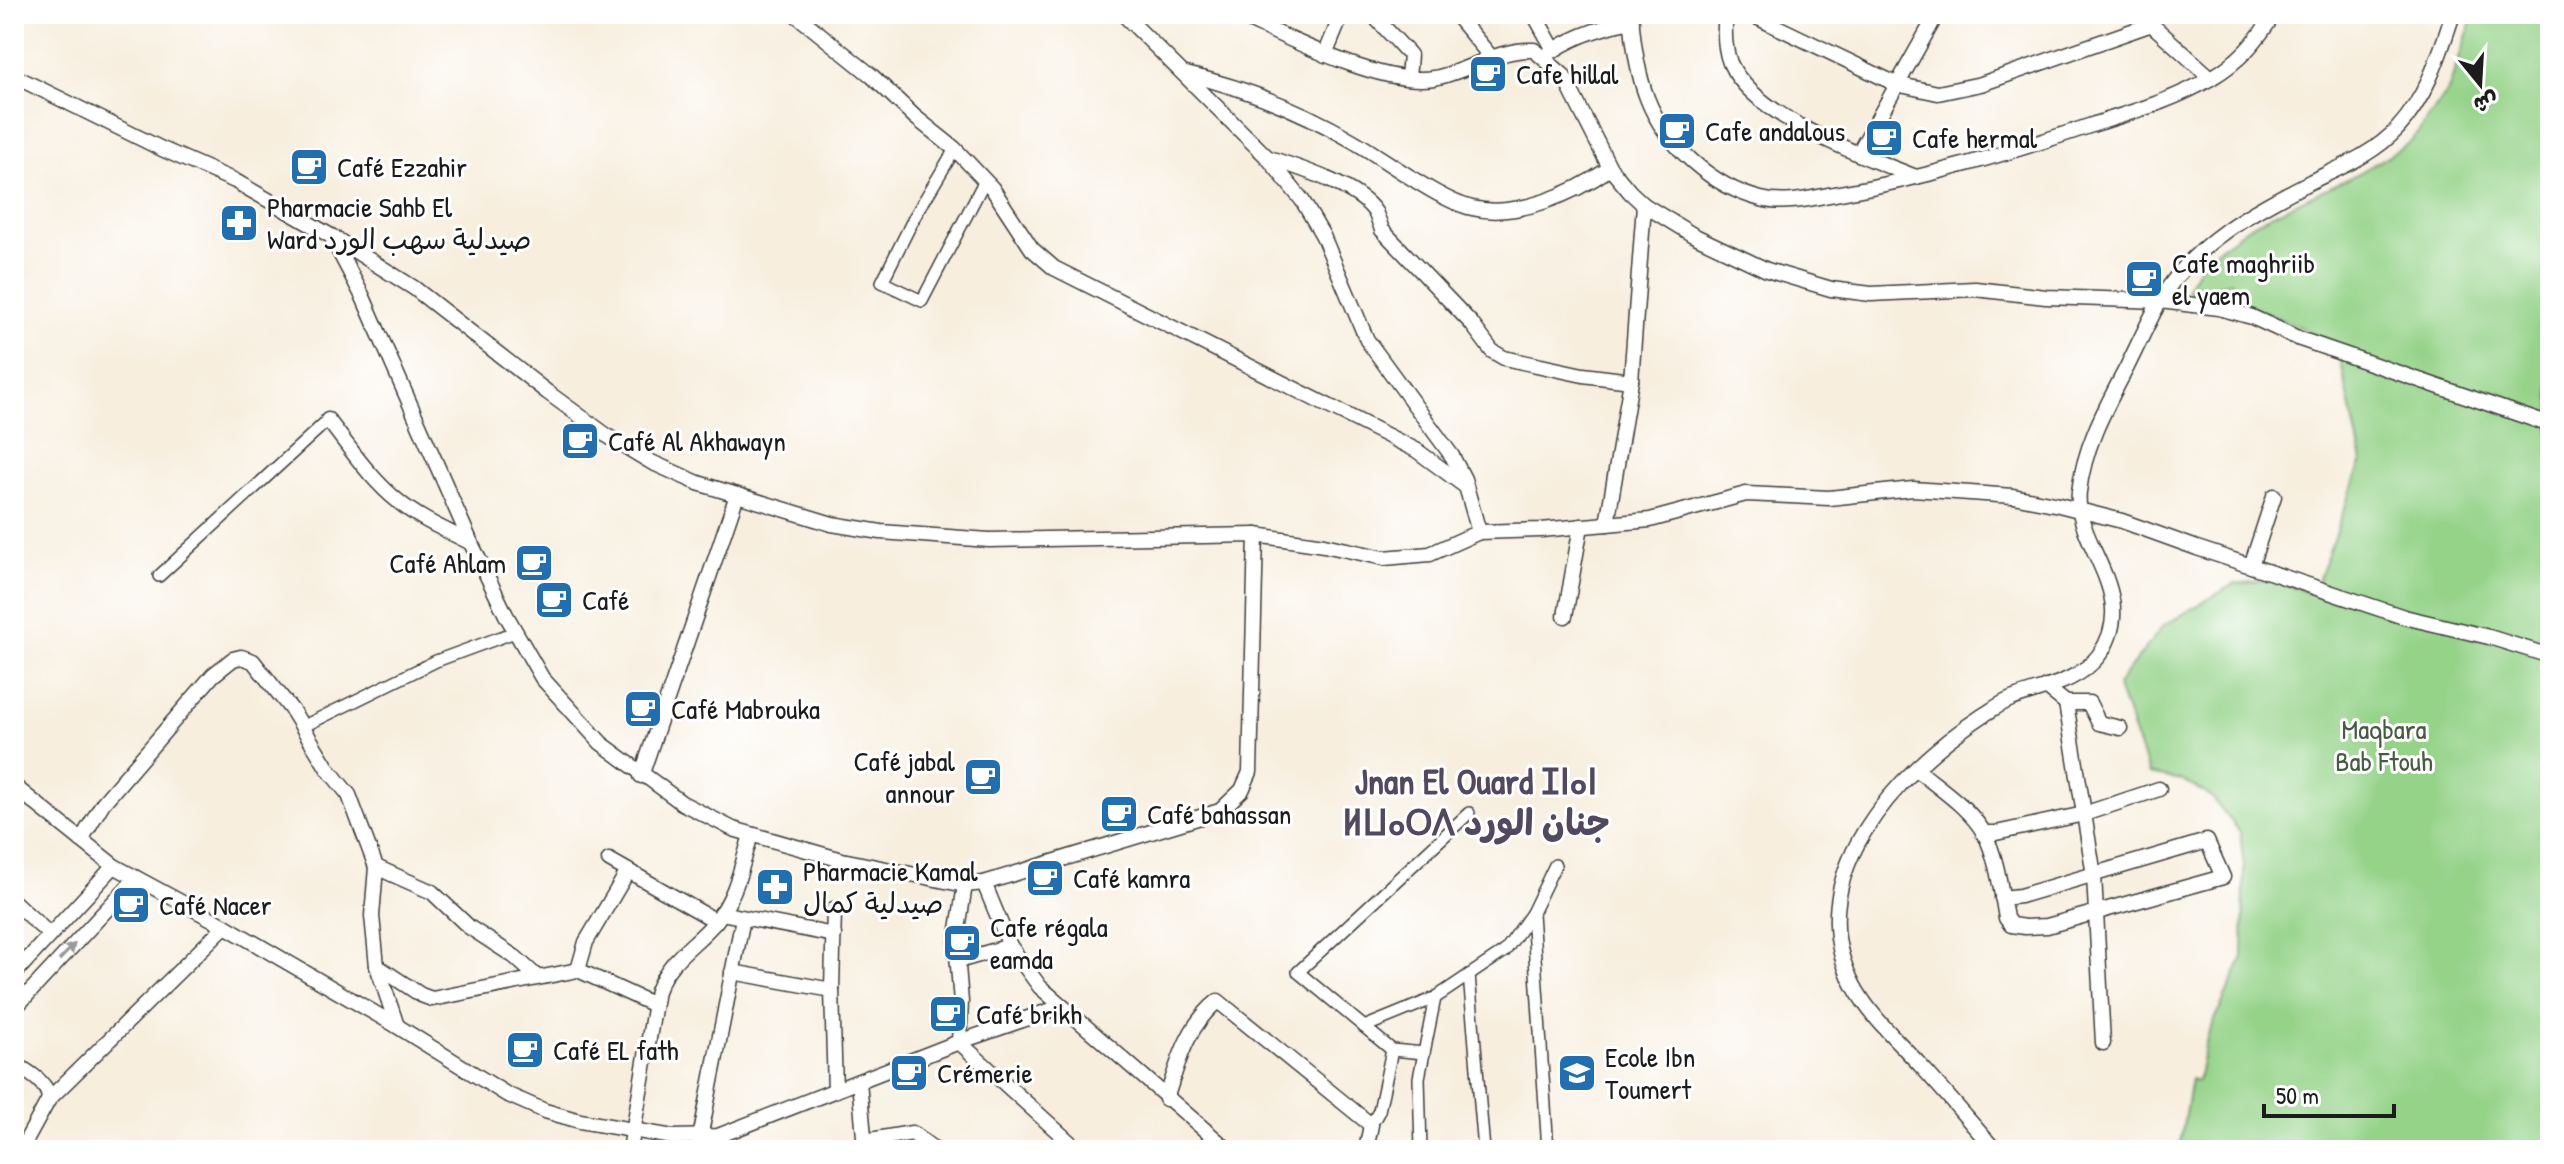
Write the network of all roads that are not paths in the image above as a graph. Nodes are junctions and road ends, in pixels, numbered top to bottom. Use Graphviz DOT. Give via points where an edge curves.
graph roads {
  1 [pos="795,14"];
  2 [pos="1123,14"];
  3 [pos="1236,14"];
  4 [pos="1342,14"];
  5 [pos="1372,14"];
  6 [pos="1455,14"];
  7 [pos="1534,14"];
  8 [pos="1726,14"];
  9 [pos="1750,14"];
  10 [pos="2273,14"];
  11 [pos="2453,14"];
  12 [pos="1935,15"];
  13 [pos="1632,18"];
  14 [pos="2146,19"];
  15 [pos="1549,54"];
  16 [pos="1325,55"];
  17 [pos="1491,57"];
  18 [pos="1185,74"];
  19 [pos="14,76"];
  20 [pos="1408,78"];
  21 [pos="2211,78"];
  22 [pos="1896,84"];
  23 [pos="955,149"];
  24 [pos="1858,154"];
  25 [pos="1268,158"];
  26 [pos="1610,168"];
  27 [pos="1917,177"];
  28 [pos="985,180"];
  29 [pos="1644,205"];
  30 [pos="331,236"];
  31 [pos="2160,301"];
  32 [pos="1631,381"];
  33 [pos="328,420"];
  34 [pos="2550,425"];
  35 [pos="1466,488"];
  36 [pos="737,495"];
  37 [pos="2274,496"];
  38 [pos="2080,511"];
  39 [pos="1607,524"];
  40 [pos="1581,526"];
  41 [pos="1479,532"];
  42 [pos="1256,535"];
  43 [pos="471,543"];
  44 [pos="2251,566"];
  45 [pos="159,576"];
  46 [pos="1565,616"];
  47 [pos="515,632"];
  48 [pos="2550,656"];
  49 [pos="2046,687"];
  50 [pos="2066,703"];
  51 [pos="304,726"];
  52 [pos="2120,728"];
  53 [pos="1916,769"];
  54 [pos="641,776"];
  55 [pos="14,786"];
  56 [pos="2159,789"];
  57 [pos="1469,813"];
  58 [pos="2084,814"];
  59 [pos="1983,833"];
  60 [pos="751,835"];
  61 [pos="81,840"];
  62 [pos="609,860"];
  63 [pos="1555,865"];
  64 [pos="114,866"];
  65 [pos="376,867"];
  66 [pos="628,871"];
  67 [pos="2094,875"];
  68 [pos="136,878"];
  69 [pos="984,883"];
  70 [pos="965,885"];
  71 [pos="2002,898"];
  72 [pos="14,902"];
  73 [pos="834,909"];
  74 [pos="2096,911"];
  75 [pos="1532,913"];
  76 [pos="718,917"];
  77 [pos="743,918"];
  78 [pos="225,926"];
  79 [pos="49,934"];
  80 [pos="834,935"];
  81 [pos="1010,946"];
  82 [pos="958,961"];
  83 [pos="377,966"];
  84 [pos="578,970"];
  85 [pos="732,972"];
  86 [pos="14,974"];
  87 [pos="1469,975"];
  88 [pos="537,977"];
  89 [pos="832,990"];
  90 [pos="1435,998"];
  91 [pos="652,1004"];
  92 [pos="1060,1007"];
  93 [pos="14,1009"];
  94 [pos="397,1026"];
  95 [pos="1364,1027"];
  96 [pos="959,1042"];
  97 [pos="2103,1043"];
  98 [pos="1392,1050"];
  99 [pos="1424,1053"];
  100 [pos="14,1063"];
  101 [pos="859,1081"];
  102 [pos="835,1090"];
  103 [pos="49,1099"];
  104 [pos="1166,1099"];
  105 [pos="1371,1125"];
  106 [pos="633,1131"];
  107 [pos="700,1138"];
  108 [pos="865,1145"];
  109 [pos="21,1150"];
  110 [pos="630,1150"];
  111 [pos="935,1150"];
  112 [pos="1078,1150"];
  113 [pos="1228,1150"];
  114 [pos="1366,1150"];
  115 [pos="1421,1150"];
  116 [pos="1484,1150"];
  117 [pos="1548,1150"];
  118 [pos="1995,1150"];
  1 -- 23 [label="street"];
  2 -- 18 [label="street"];
  3 -- 16 [label="street"];
  4 -- 16 [label="street"];
  5 -- 20 [label="street" via="1410,55"];
  6 -- 17 [label="street"];
  7 -- 15 [label="street"];
  8 -- 24 [label="street" via="1731,65 1749,89 1772,109"];
  9 -- 22 [label="street"];
  10 -- 21 [label="street" via="2246,53"];
  11 -- 31 [label="street" via="2425,86 2396,130 2369,152 2223,232 2192,258"];
  12 -- 22 [label="street"];
  13 -- 15 [label="street"];
  13 -- 27 [label="street" via="1639,69 1656,117 1684,153 1724,184 1759,199 1783,201"];
  14 -- 21 [label="street"];
  14 -- 22 [label="street" via="1963,89 1938,93"];
  15 -- 17 [label="street" via="1531,49"];
  15 -- 26 [label="street"];
  16 -- 20 [label="street"];
  17 -- 20 [label="street" via="1437,77"];
  18 -- 25 [label="street"];
  18 -- 26 [label="street" via="1291,109 1472,208 1508,208 1552,199"];
  19 -- 30 [label="street" via="235,181"];
  21 -- 27 [label="street" via="2043,142"];
  22 -- 24 [label="street"];
  23 -- 28 [label="street"];
  23 -- 28 [label="street" via="882,282 922,301"];
  24 -- 27 [label="street"];
  25 -- 32 [label="street" via="1345,188 1369,206 1382,230 1492,351 1504,358"];
  25 -- 35 [label="street" via="1312,214 1367,340 1452,456"];
  26 -- 29 [label="street"];
  28 -- 35 [label="street" via="1032,249 1054,268 1416,450"];
  29 -- 31 [label="street" via="1732,255 1831,289 1880,294 1975,289"];
  29 -- 32 [label="street"];
  30 -- 36 [label="street" via="425,296 606,435 651,462"];
  30 -- 43 [label="street"];
  31 -- 34 [label="street" via="2243,314 2300,339"];
  31 -- 38 [label="street" via="2095,432 2079,489"];
  32 -- 39 [label="street"];
  33 -- 43 [label="street" via="401,504"];
  33 -- 45 [label="street"];
  35 -- 41 [label="street"];
  36 -- 42 [label="street" via="832,524 960,539"];
  36 -- 54 [label="street"];
  37 -- 44 [label="street"];
  38 -- 39 [label="street" via="2013,496 1913,489 1829,498 1740,495 1662,518"];
  38 -- 44 [label="street" via="2140,526"];
  38 -- 49 [label="street" via="2110,588 2111,627 2089,666"];
  39 -- 40 [label="street"];
  40 -- 41 [label="street"];
  40 -- 46 [label="street"];
  41 -- 42 [label="street" via="1430,554 1399,558"];
  42 -- 69 [label="street" via="1250,772 1242,790 1211,815"];
  43 -- 47 [label="street"];
  44 -- 48 [label="street" via="2404,617"];
  47 -- 51 [label="street" via="436,661"];
  47 -- 54 [label="street" via="570,712"];
  49 -- 50 [label="street"];
  49 -- 53 [label="street" via="1999,705"];
  50 -- 52 [label="street" via="2089,703 2099,723"];
  50 -- 58 [label="street"];
  51 -- 61 [label="street" via="253,661 241,657 226,662 139,758"];
  51 -- 65 [label="street" via="349,795"];
  53 -- 59 [label="street"];
  53 -- 118 [label="street" via="1850,855 1841,885 1839,941 1850,977 1869,1008"];
  54 -- 60 [label="street" via="691,809"];
  55 -- 61 [label="street"];
  56 -- 58 [label="street"];
  57 -- 95 [label="street" via="1298,972"];
  58 -- 59 [label="street"];
  58 -- 67 [label="street"];
  59 -- 71 [label="street"];
  60 -- 70 [label="street"];
  60 -- 76 [label="street" via="734,889"];
  61 -- 64 [label="street"];
  62 -- 66 [label="street"];
  63 -- 75 [label="street"];
  64 -- 68 [label="street"];
  64 -- 79 [label="street"];
  65 -- 83 [label="street" via="372,916"];
  65 -- 88 [label="street" via="432,892"];
  66 -- 76 [label="street"];
  66 -- 84 [label="street" via="586,942"];
  67 -- 71 [label="street"];
  67 -- 74 [label="street"];
  67 -- 74 [label="street" via="2207,841 2223,877"];
  68 -- 78 [label="street"];
  93 -- 68 [label="street, one-way"];
  69 -- 70 [label="street"];
  69 -- 81 [label="street"];
  70 -- 82 [label="street"];
  71 -- 74 [label="street" via="2011,925 2025,927"];
  72 -- 79 [label="street"];
  73 -- 80 [label="street"];
  74 -- 97 [label="street"];
  75 -- 87 [label="street" via="1505,951"];
  75 -- 117 [label="street"];
  76 -- 77 [label="street"];
  76 -- 91 [label="street" via="664,972"];
  77 -- 80 [label="street"];
  77 -- 85 [label="street"];
  78 -- 94 [label="street"];
  78 -- 103 [label="street"];
  79 -- 86 [label="street"];
  80 -- 89 [label="street"];
  81 -- 82 [label="street"];
  81 -- 92 [label="street"];
  82 -- 96 [label="street"];
  83 -- 88 [label="street" via="432,999"];
  83 -- 94 [label="street"];
  84 -- 88 [label="street"];
  84 -- 91 [label="street"];
  85 -- 89 [label="street"];
  85 -- 107 [label="street"];
  87 -- 90 [label="street"];
  87 -- 116 [label="street"];
  89 -- 102 [label="street"];
  90 -- 95 [label="street"];
  90 -- 99 [label="street"];
  91 -- 106 [label="street"];
  92 -- 96 [label="street"];
  92 -- 104 [label="street"];
  94 -- 106 [label="street" via="506,1094 545,1111"];
  95 -- 98 [label="street"];
  96 -- 101 [label="street"];
  96 -- 112 [label="street"];
  98 -- 99 [label="street"];
  98 -- 105 [label="street"];
  99 -- 115 [label="street" via="1418,1093"];
  100 -- 103 [label="street" via="45,1086"];
  101 -- 102 [label="street"];
  101 -- 108 [label="street"];
  102 -- 107 [label="street" via="735,1130"];
  103 -- 109 [label="street"];
  104 -- 105 [label="street" via="1186,1042 1205,1011 1218,1001"];
  104 -- 113 [label="street"];
  105 -- 114 [label="street"];
  106 -- 107 [label="street"];
  106 -- 110 [label="street"];
  108 -- 111 [label="street" via="912,1133"];
}
